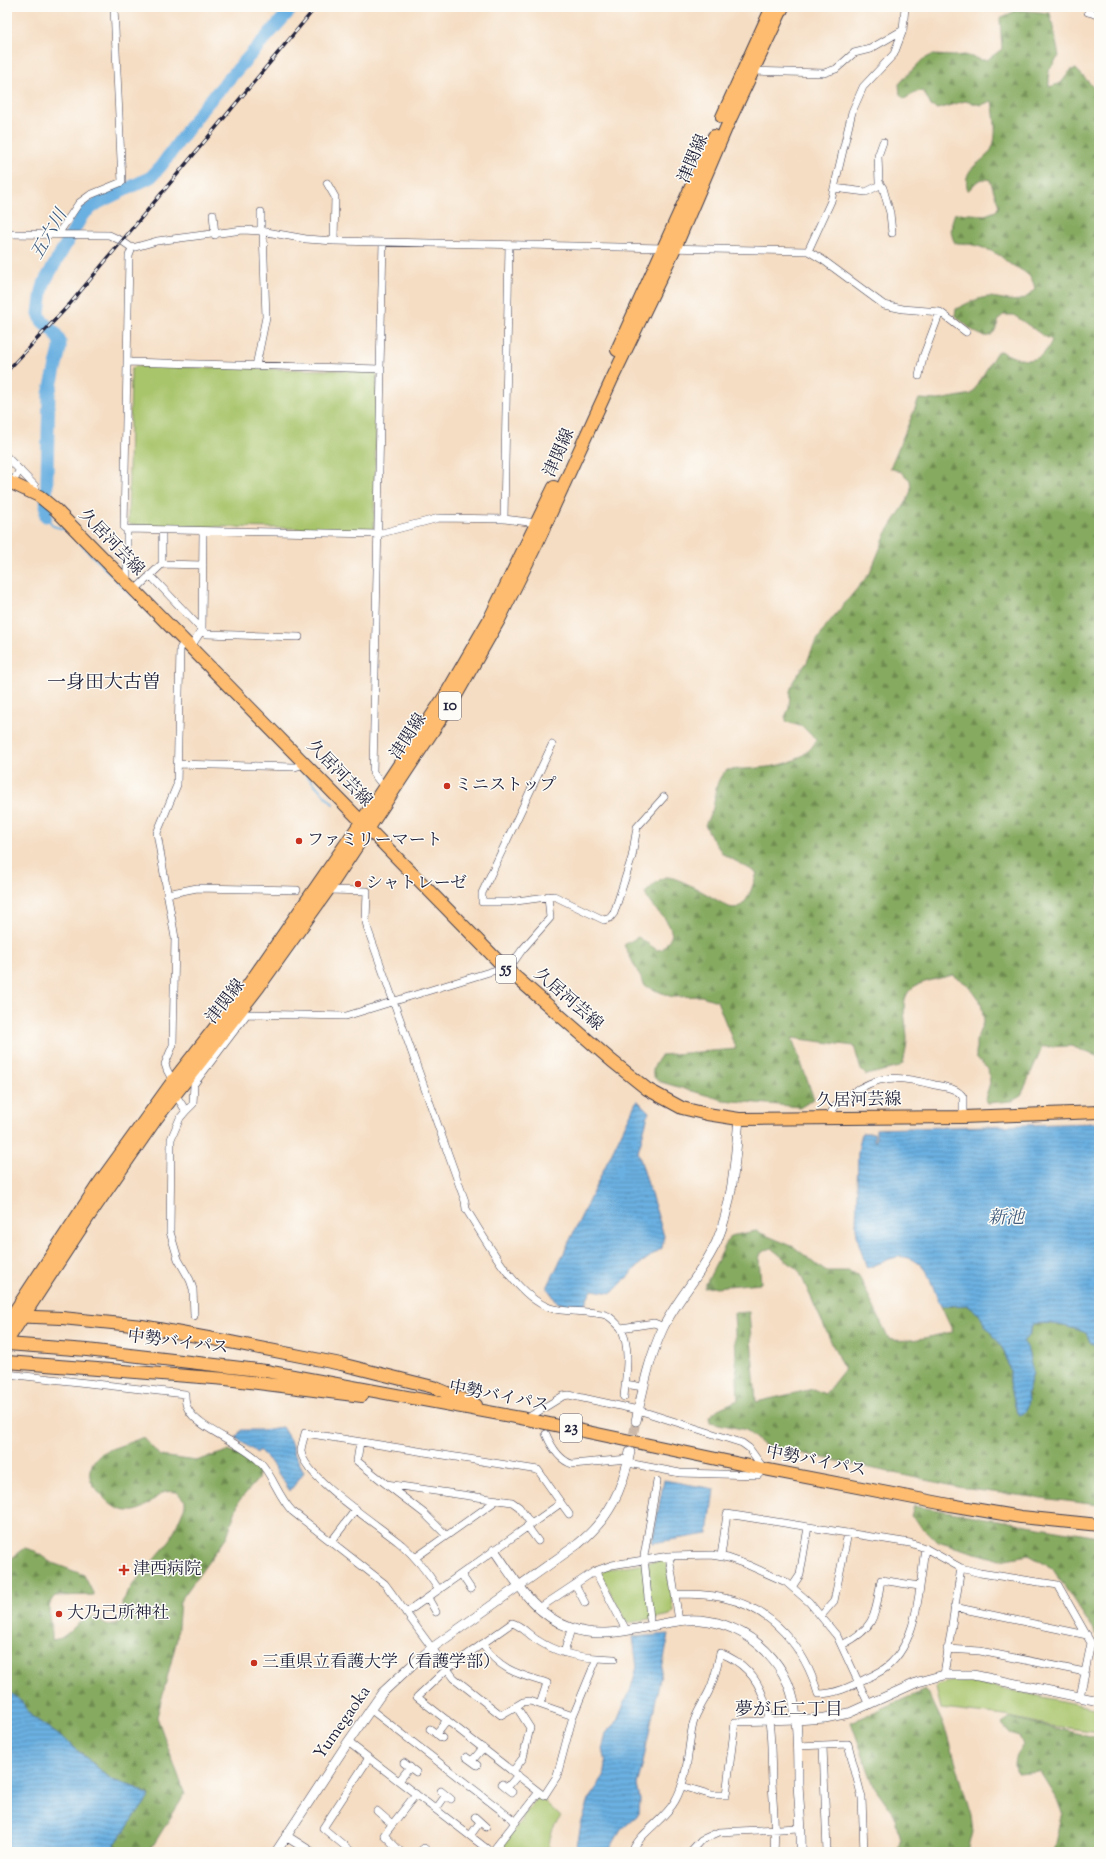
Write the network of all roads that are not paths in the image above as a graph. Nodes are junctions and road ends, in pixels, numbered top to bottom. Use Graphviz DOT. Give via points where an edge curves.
graph roads {
  1 [pos="114,7"];
  2 [pos="772,7"];
  3 [pos="783,7"];
  4 [pos="905,7"];
  5 [pos="1088,12"];
  6 [pos="1099,16"];
  7 [pos="903,30"];
  8 [pos="748,71"];
  9 [pos="883,142"];
  10 [pos="328,183"];
  11 [pos="880,186"];
  12 [pos="834,188"];
  13 [pos="260,212"];
  14 [pos="213,214"];
  15 [pos="262,231"];
  16 [pos="892,233"];
  17 [pos="7,234"];
  18 [pos="59,234"];
  19 [pos="215,235"];
  20 [pos="334,241"];
  21 [pos="383,242"];
  22 [pos="509,245"];
  23 [pos="132,248"];
  24 [pos="669,248"];
  25 [pos="808,251"];
  26 [pos="940,312"];
  27 [pos="966,332"];
  28 [pos="127,362"];
  29 [pos="256,366"];
  30 [pos="380,369"];
  31 [pos="919,376"];
  32 [pos="7,457"];
  33 [pos="20,470"];
  34 [pos="9,482"];
  35 [pos="38,496"];
  36 [pos="504,519"];
  37 [pos="537,523"];
  38 [pos="127,530"];
  39 [pos="162,530"];
  40 [pos="203,531"];
  41 [pos="378,534"];
  42 [pos="162,564"];
  43 [pos="203,565"];
  44 [pos="150,575"];
  45 [pos="130,587"];
  46 [pos="202,630"];
  47 [pos="299,637"];
  48 [pos="184,646"];
  49 [pos="552,745"];
  50 [pos="177,764"];
  51 [pos="299,765"];
  52 [pos="384,787"];
  53 [pos="664,797"];
  54 [pos="365,825"];
  55 [pos="297,890"];
  56 [pos="328,890"];
  57 [pos="167,894"];
  58 [pos="548,896"];
  59 [pos="505,967"];
  60 [pos="393,1001"];
  61 [pos="173,1081"];
  62 [pos="175,1094"];
  63 [pos="186,1111"];
  64 [pos="1099,1112"];
  65 [pos="963,1117"];
  66 [pos="739,1119"];
  67 [pos="830,1119"];
  68 [pos="194,1316"];
  69 [pos="12,1318"];
  70 [pos="664,1327"];
  71 [pos="621,1328"];
  72 [pos="7,1341"];
  73 [pos="7,1344"];
  74 [pos="7,1362"];
  75 [pos="7,1374"];
  76 [pos="625,1384"];
  77 [pos="643,1387"];
  78 [pos="624,1397"];
  79 [pos="638,1410"];
  80 [pos="498,1414"];
  81 [pos="526,1420"];
  82 [pos="636,1421"];
  83 [pos="546,1434"];
  84 [pos="360,1442"];
  85 [pos="629,1458"];
  86 [pos="764,1469"];
  87 [pos="657,1481"];
  88 [pos="386,1484"];
  89 [pos="497,1500"];
  90 [pos="561,1503"];
  91 [pos="356,1509"];
  92 [pos="569,1514"];
  93 [pos="529,1525"];
  94 [pos="1099,1525"];
  95 [pos="808,1527"];
  96 [pos="848,1533"];
  97 [pos="446,1535"];
  98 [pos="331,1542"];
  99 [pos="538,1542"];
  100 [pos="926,1548"];
  101 [pos="494,1550"];
  102 [pos="669,1556"];
  103 [pos="720,1556"];
  104 [pos="416,1558"];
  105 [pos="644,1560"];
  106 [pos="961,1568"];
  107 [pos="595,1571"];
  108 [pos="461,1574"];
  109 [pos="575,1584"];
  110 [pos="519,1586"];
  111 [pos="792,1586"];
  112 [pos="919,1586"];
  113 [pos="471,1589"];
  114 [pos="439,1590"];
  115 [pos="675,1594"];
  116 [pos="428,1598"];
  117 [pos="586,1603"];
  118 [pos="954,1607"];
  119 [pos="538,1609"];
  120 [pos="437,1612"];
  121 [pos="406,1613"];
  122 [pos="821,1616"];
  123 [pos="650,1619"];
  124 [pos="679,1621"];
  125 [pos="571,1628"];
  126 [pos="626,1630"];
  127 [pos="1087,1635"];
  128 [pos="482,1644"];
  129 [pos="842,1646"];
  130 [pos="432,1648"];
  131 [pos="947,1649"];
  132 [pos="564,1653"];
  133 [pos="597,1658"];
  134 [pos="614,1659"];
  135 [pos="447,1669"];
  136 [pos="1085,1672"];
  137 [pos="944,1675"];
  138 [pos="858,1682"];
  139 [pos="1080,1697"];
  140 [pos="1099,1701"];
  141 [pos="540,1704"];
  142 [pos="868,1705"];
  143 [pos="516,1706"];
  144 [pos="370,1709"];
  145 [pos="573,1716"];
  146 [pos="447,1720"];
  147 [pos="796,1720"];
  148 [pos="769,1721"];
  149 [pos="430,1729"];
  150 [pos="348,1742"];
  151 [pos="797,1746"];
  152 [pos="823,1746"];
  153 [pos="483,1748"];
  154 [pos="369,1758"];
  155 [pos="472,1761"];
  156 [pos="410,1767"];
  157 [pos="515,1773"];
  158 [pos="399,1781"];
  159 [pos="682,1786"];
  160 [pos="507,1788"];
  161 [pos="539,1792"];
  162 [pos="416,1794"];
  163 [pos="446,1795"];
  164 [pos="436,1809"];
  165 [pos="376,1811"];
  166 [pos="480,1822"];
  167 [pos="516,1822"];
  168 [pos="392,1824"];
  169 [pos="800,1828"];
  170 [pos="774,1829"];
  171 [pos="286,1836"];
  172 [pos="470,1836"];
  173 [pos="308,1851"];
  174 [pos="276,1852"];
  175 [pos="352,1852"];
  176 [pos="401,1852"];
  177 [pos="419,1852"];
  178 [pos="429,1852"];
  179 [pos="492,1852"];
  180 [pos="632,1852"];
  181 [pos="690,1852"];
  182 [pos="774,1852"];
  183 [pos="801,1852"];
  184 [pos="827,1852"];
  185 [pos="864,1852"];
  1 -- 18 [label="street" via="122,182 90,195 79,203"];
  2 -- 8 [label="main road, 津関線 / 10"];
  3 -- 8 [label="main road, 津関線 / 10"];
  4 -- 7 [label="street"];
  5 -- 6 [label="street"];
  7 -- 8 [label="street" via="870,49 854,53 831,71 824,73"];
  7 -- 12 [label="street" via="894,54 863,87 852,112"];
  8 -- 24 [label="main road, 津関線 / 10" via="727,126"];
  9 -- 11 [label="street" via="878,156"];
  10 -- 20 [label="street" via="335,197"];
  11 -- 12 [label="street" via="866,192"];
  11 -- 16 [label="street" via="883,188 890,213"];
  12 -- 25 [label="street" via="831,201"];
  13 -- 15 [label="street"];
  14 -- 19 [label="street"];
  15 -- 19 [label="street" via="243,230"];
  15 -- 20 [label="street"];
  15 -- 29 [label="street" via="266,317"];
  17 -- 18 [label="street"];
  18 -- 23 [label="street" via="109,235"];
  19 -- 23 [label="street" via="157,241"];
  20 -- 21 [label="street"];
  21 -- 22 [label="street"];
  21 -- 30 [label="street"];
  22 -- 24 [label="street"];
  22 -- 36 [label="street"];
  23 -- 28 [label="street"];
  24 -- 25 [label="street"];
  24 -- 37 [label="main road, 津関線 / 10"];
  24 -- 54 [label="main road, 津関線 / 10" via="538,541 499,620 454,699"];
  25 -- 26 [label="street" via="884,305"];
  26 -- 27 [label="street"];
  26 -- 31 [label="street" via="923,357"];
  28 -- 29 [label="street"];
  28 -- 38 [label="street" via="124,528"];
  29 -- 30 [label="street"];
  30 -- 41 [label="street"];
  32 -- 33 [label="street"];
  33 -- 34 [label="street"];
  33 -- 35 [label="street" via="35,486"];
  34 -- 35 [label="main road, 久居河芸線 / 55"];
  35 -- 45 [label="main road, 久居河芸線 / 55" via="56,510"];
  36 -- 37 [label="street"];
  36 -- 41 [label="street" via="439,518"];
  37 -- 52 [label="main road, 津関線 / 10" via="490,618 446,694"];
  38 -- 39 [label="street"];
  38 -- 45 [label="street"];
  39 -- 40 [label="street"];
  39 -- 42 [label="street"];
  40 -- 41 [label="street"];
  40 -- 43 [label="street"];
  41 -- 52 [label="street" via="373,773"];
  42 -- 43 [label="street"];
  42 -- 44 [label="street"];
  43 -- 46 [label="street"];
  44 -- 45 [label="street"];
  44 -- 46 [label="street"];
  45 -- 48 [label="main road, 久居河芸線 / 55"];
  46 -- 47 [label="street" via="206,634"];
  46 -- 48 [label="street"];
  48 -- 50 [label="street"];
  48 -- 51 [label="main road, 久居河芸線 / 55"];
  49 -- 58 [label="street" via="482,893 480,903"];
  50 -- 51 [label="street"];
  50 -- 57 [label="street" via="177,785 157,833"];
  51 -- 54 [label="main road, 久居河芸線 / 55"];
  52 -- 54 [label="main road, 津関線 / 10"];
  53 -- 58 [label="street" via="637,827 628,871 610,918 604,920 554,896"];
  54 -- 56 [label="main road, 津関線 / 10"];
  54 -- 59 [label="main road, 久居河芸線 / 55"];
  54 -- 61 [label="main road, 津関線 / 10" via="249,984"];
  55 -- 57 [label="street" via="197,888"];
  56 -- 60 [label="street" via="367,891 366,922"];
  56 -- 62 [label="main road, 津関線 / 10" via="258,988"];
  57 -- 61 [label="street" via="175,938 176,966 173,1045 165,1064"];
  58 -- 59 [label="street" via="550,918"];
  59 -- 60 [label="street"];
  59 -- 66 [label="main road, 久居河芸線 / 55" via="647,1089 682,1108"];
  60 -- 63 [label="street" via="346,1016 247,1014 194,1084 193,1104"];
  60 -- 71 [label="street" via="465,1201 466,1210 504,1268 534,1300 564,1311 608,1316"];
  61 -- 62 [label="street"];
  61 -- 69 [label="main road, 津関線 / 10" via="97,1186"];
  62 -- 63 [label="street"];
  62 -- 69 [label="main road, 津関線 / 10" via="89,1216"];
  63 -- 68 [label="street" via="171,1139 170,1232 178,1259 193,1289"];
  64 -- 65 [label="main road, 久居河芸線 / 55"];
  65 -- 67 [label="main road, 久居河芸線 / 55"];
  65 -- 67 [label="street" via="963,1097 956,1091 930,1083 892,1077 874,1080 861,1086 834,1106"];
  66 -- 67 [label="main road, 久居河芸線 / 55"];
  66 -- 70 [label="street" via="732,1183 721,1228 705,1264"];
  69 -- 72 [label="main road, 津関線 / 10"];
  69 -- 80 [label="main road" via="62,1318 142,1326 341,1364 433,1387"];
  70 -- 71 [label="street" via="654,1322"];
  70 -- 77 [label="street" via="651,1358"];
  71 -- 76 [label="street" via="625,1336"];
  73 -- 80 [label="main road, 中勢バイパス / 23" via="181,1360 266,1371"];
  74 -- 80 [label="main road" via="267,1383"];
  75 -- 98 [label="street" via="185,1394 188,1409 195,1419 250,1452 264,1467 287,1506"];
  76 -- 77 [label="street"];
  76 -- 78 [label="street"];
  77 -- 79 [label="street"];
  79 -- 81 [label="street" via="569,1395 563,1396"];
  79 -- 82 [label="street"];
  79 -- 86 [label="street" via="742,1443 749,1448"];
  80 -- 81 [label="main road, 中勢バイパス / 23"];
  81 -- 86 [label="main road, 中勢バイパス / 23"];
  83 -- 85 [label="street" via="564,1462 572,1464"];
  84 -- 88 [label="street" via="357,1461"];
  84 -- 90 [label="street" via="538,1470"];
  84 -- 91 [label="street" via="305,1433 301,1452 310,1470 323,1484"];
  85 -- 86 [label="street" via="680,1473 758,1475"];
  85 -- 110 [label="street, Yumegaoka" via="616,1498 598,1526 578,1544"];
  86 -- 94 [label="main road, 中勢バイパス / 23" via="978,1510"];
  87 -- 105 [label="street"];
  88 -- 89 [label="street"];
  88 -- 97 [label="street" via="425,1514"];
  89 -- 93 [label="street" via="516,1504"];
  89 -- 97 [label="street"];
  90 -- 92 [label="street"];
  90 -- 93 [label="street"];
  91 -- 98 [label="street"];
  91 -- 104 [label="street"];
  93 -- 99 [label="street"];
  93 -- 101 [label="street"];
  95 -- 96 [label="street"];
  95 -- 103 [label="street" via="727,1514"];
  95 -- 111 [label="street" via="800,1575"];
  96 -- 100 [label="street"];
  96 -- 122 [label="street" via="836,1595"];
  97 -- 104 [label="street"];
  98 -- 121 [label="street" via="385,1584"];
  100 -- 106 [label="street"];
  100 -- 112 [label="street"];
  101 -- 108 [label="street"];
  101 -- 110 [label="street"];
  102 -- 103 [label="street"];
  102 -- 105 [label="street"];
  102 -- 115 [label="street"];
  103 -- 111 [label="street" via="748,1565"];
  104 -- 114 [label="street"];
  105 -- 107 [label="street" via="612,1565"];
  105 -- 123 [label="street"];
  106 -- 118 [label="street"];
  106 -- 127 [label="street" via="1058,1585"];
  107 -- 109 [label="street"];
  107 -- 126 [label="street"];
  108 -- 113 [label="street"];
  108 -- 114 [label="street"];
  109 -- 117 [label="street"];
  109 -- 119 [label="street"];
  110 -- 119 [label="street"];
  110 -- 130 [label="street, Yumegaoka"];
  111 -- 122 [label="street"];
  112 -- 129 [label="street" via="881,1580 872,1621 863,1633"];
  112 -- 138 [label="street" via="912,1631 904,1647 882,1671"];
  114 -- 116 [label="street"];
  115 -- 124 [label="street"];
  115 -- 138 [label="street" via="705,1594 726,1598 768,1618 788,1636 800,1652 811,1672 818,1694 843,1689"];
  116 -- 120 [label="street"];
  116 -- 121 [label="street"];
  118 -- 127 [label="street"];
  118 -- 131 [label="street"];
  119 -- 125 [label="street" via="552,1620"];
  121 -- 130 [label="street"];
  122 -- 129 [label="street" via="832,1628"];
  124 -- 126 [label="street"];
  124 -- 147 [label="street" via="716,1623 751,1637 773,1659 785,1677 793,1697"];
  125 -- 126 [label="street" via="603,1633"];
  125 -- 132 [label="street"];
  127 -- 136 [label="street" via="1091,1643"];
  128 -- 132 [label="street" via="512,1623 537,1640"];
  128 -- 135 [label="street"];
  128 -- 141 [label="street" via="492,1658 512,1672 547,1683"];
  129 -- 138 [label="street"];
  130 -- 135 [label="street"];
  130 -- 144 [label="street, Yumegaoka" via="382,1693"];
  131 -- 136 [label="street" via="980,1651"];
  131 -- 137 [label="street"];
  132 -- 133 [label="street"];
  133 -- 134 [label="street"];
  133 -- 145 [label="street"];
  135 -- 143 [label="street" via="454,1678 501,1715"];
  135 -- 146 [label="street" via="416,1697"];
  136 -- 139 [label="street"];
  137 -- 139 [label="street" via="974,1675"];
  137 -- 142 [label="street" via="918,1682"];
  138 -- 142 [label="street"];
  139 -- 140 [label="street"];
  141 -- 143 [label="street" via="530,1701"];
  141 -- 145 [label="street"];
  142 -- 147 [label="street" via="835,1717"];
  143 -- 157 [label="street" via="530,1728 523,1758"];
  144 -- 150 [label="street, Yumegaoka"];
  144 -- 167 [label="street"];
  145 -- 161 [label="street" via="557,1776 544,1796"];
  146 -- 149 [label="street" via="439,1736"];
  146 -- 153 [label="street"];
  147 -- 148 [label="street"];
  147 -- 151 [label="street"];
  148 -- 159 [label="street" via="735,1722 726,1794 712,1795"];
  148 -- 159 [label="street" via="764,1696 755,1680 740,1664 720,1653 713,1682 693,1724"];
  148 -- 170 [label="street"];
  150 -- 154 [label="street"];
  150 -- 171 [label="street, Yumegaoka"];
  151 -- 152 [label="street"];
  151 -- 169 [label="street"];
  152 -- 184 [label="street"];
  152 -- 185 [label="street" via="848,1744 862,1798"];
  153 -- 155 [label="street"];
  153 -- 157 [label="street"];
  154 -- 158 [label="street"];
  154 -- 175 [label="street" via="323,1828"];
  156 -- 158 [label="street"];
  157 -- 160 [label="street"];
  157 -- 161 [label="street"];
  158 -- 162 [label="street"];
  159 -- 180 [label="street" via="666,1814 640,1839"];
  161 -- 167 [label="street"];
  162 -- 164 [label="street"];
  162 -- 168 [label="street"];
  163 -- 164 [label="street"];
  164 -- 172 [label="street"];
  165 -- 168 [label="street"];
  166 -- 172 [label="street"];
  167 -- 179 [label="street"];
  168 -- 176 [label="street" via="384,1835"];
  169 -- 170 [label="street"];
  169 -- 183 [label="street"];
  170 -- 181 [label="street" via="713,1833 701,1840"];
  170 -- 182 [label="street"];
  171 -- 173 [label="street"];
  171 -- 174 [label="street, Yumegaoka"];
  172 -- 179 [label="street"];
  177 -- 178 [label="street" via="424,1848"];
}
